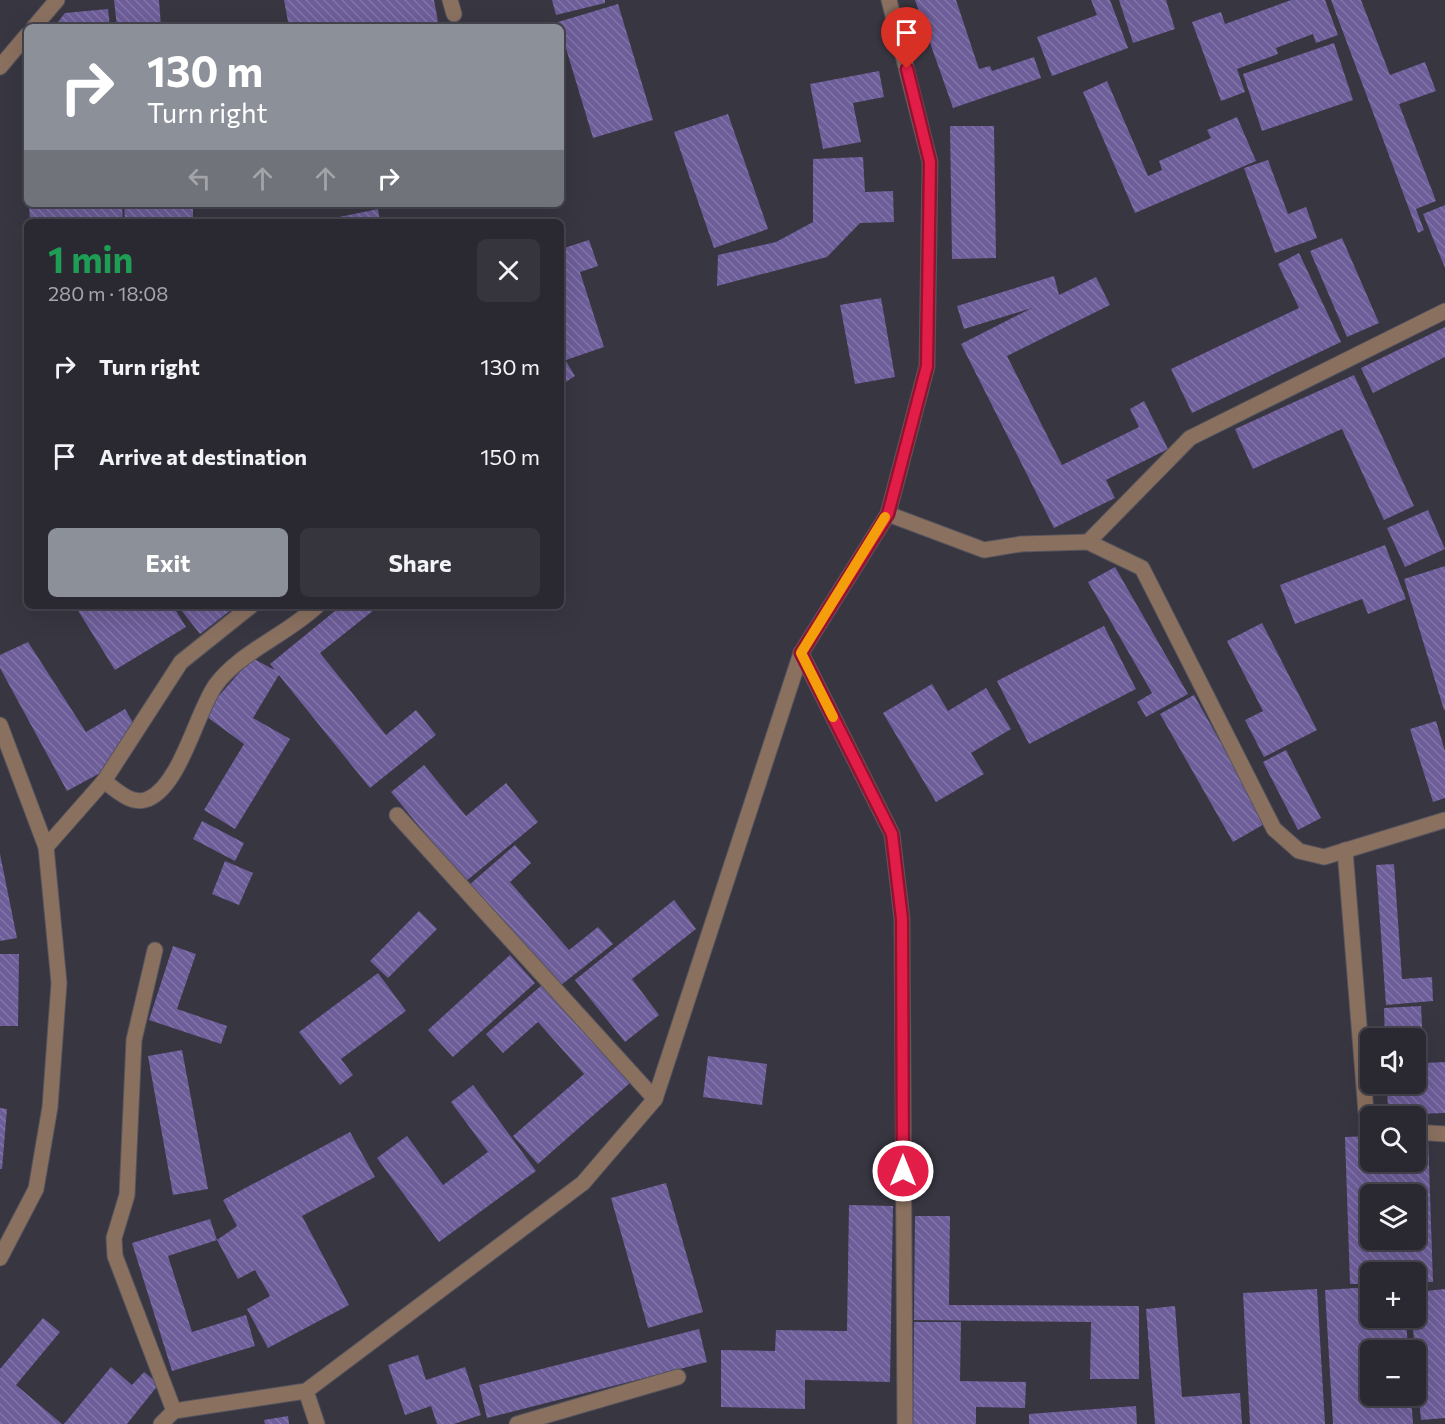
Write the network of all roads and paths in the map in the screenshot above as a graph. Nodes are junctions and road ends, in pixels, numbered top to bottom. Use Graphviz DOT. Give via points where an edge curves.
graph roads {
  1 [pos="57,0"];
  2 [pos="889,0"];
  3 [pos="37,24"];
  4 [pos="24,39"];
  5 [pos="0,67"];
  6 [pos="1445,311"];
  7 [pos="888,514"];
  8 [pos="1088,542"];
  9 [pos="247,609"];
  10 [pos="312,609"];
  11 [pos="801,653"];
  12 [pos="0,725"];
  13 [pos="104,781"];
  14 [pos="397,815"];
  15 [pos="1445,820"];
  16 [pos="46,847"];
  17 [pos="1345,850"];
  18 [pos="155,950"];
  19 [pos="655,1099"];
  20 [pos="1366,1106"];
  21 [pos="1426,1132"];
  22 [pos="1445,1134"];
  23 [pos="0,1258"];
  24 [pos="678,1377"];
  25 [pos="306,1391"];
  26 [pos="174,1411"];
  27 [pos="161,1424"];
  28 [pos="317,1424"];
  29 [pos="517,1424"];
  30 [pos="905,1424"];
  1 -- 3 [label="street"];
  2 -- 7 [label="street" via="930,162 927,366"];
  4 -- 5 [label="street"];
  6 -- 8 [label="street" via="1190,438"];
  7 -- 8 [label="street" via="984,550 1022,544"];
  7 -- 11 [label="street"];
  8 -- 17 [label="street" via="1142,568 1275,829 1299,851 1324,857"];
  9 -- 13 [label="street" via="181,662"];
  10 -- 13 [label="street" via="233,667 216,685 170,781 148,799 131,801"];
  11 -- 19 [label="street"];
  11 -- 30 [label="street" via="892,834 902,919"];
  12 -- 16 [label="street"];
  13 -- 16 [label="street"];
  14 -- 19 [label="street"];
  15 -- 17 [label="street"];
  16 -- 23 [label="street" via="59,983 50,1107 36,1189"];
  17 -- 20 [label="street"];
  18 -- 26 [label="street" via="134,1040 127,1195 114,1238 115,1256"];
  19 -- 25 [label="street" via="582,1183"];
  21 -- 22 [label="street"];
  24 -- 29 [label="street"];
  25 -- 26 [label="street"];
  25 -- 28 [label="street"];
  26 -- 27 [label="street"];
}
